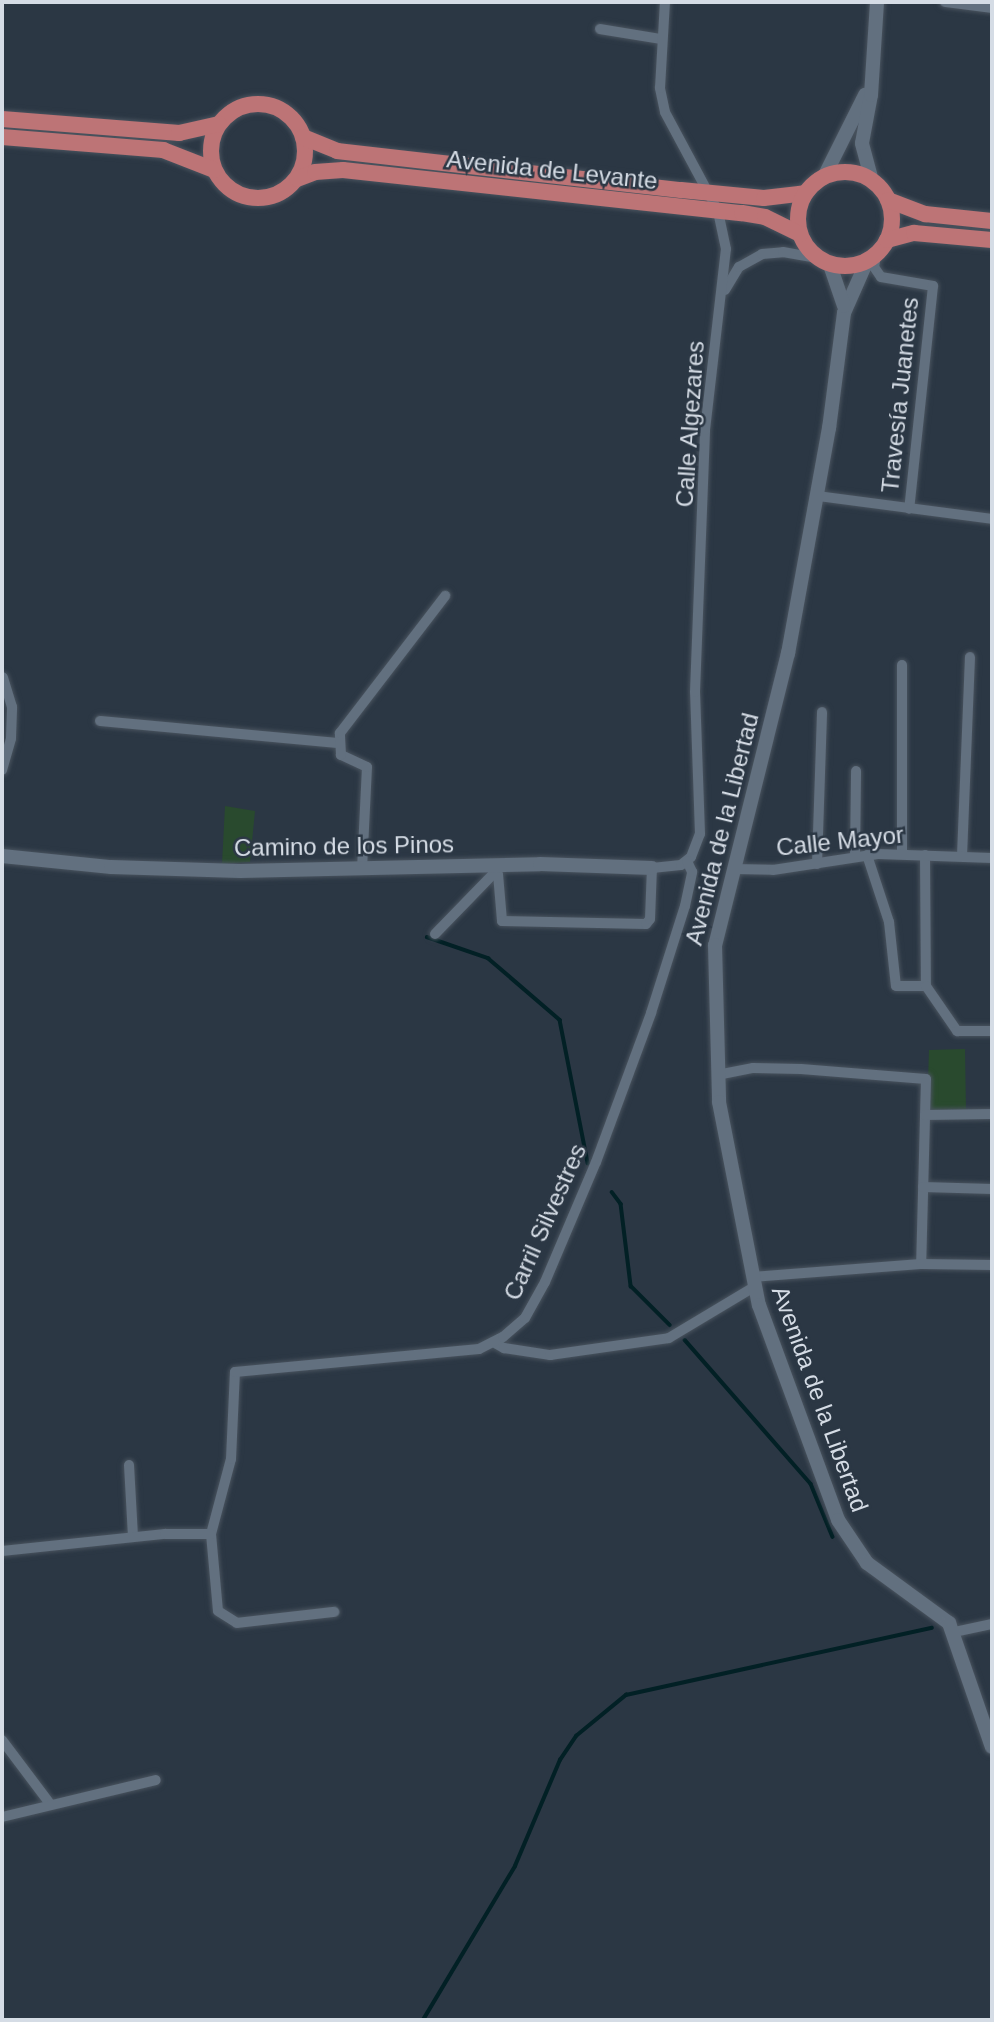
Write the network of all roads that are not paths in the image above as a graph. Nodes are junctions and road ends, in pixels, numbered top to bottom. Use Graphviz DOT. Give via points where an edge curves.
graph roads {
  1 [pos="665,2"];
  2 [pos="877,2"];
  3 [pos="945,2"];
  4 [pos="992,8"];
  5 [pos="600,29"];
  6 [pos="661,39"];
  7 [pos="872,77"];
  8 [pos="2,119"];
  9 [pos="219,124"];
  10 [pos="2,137"];
  11 [pos="303,137"];
  12 [pos="214,170"];
  13 [pos="824,177"];
  14 [pos="297,179"];
  15 [pos="872,181"];
  16 [pos="710,193"];
  17 [pos="806,193"];
  18 [pos="888,200"];
  19 [pos="718,211"];
  20 [pos="992,221"];
  21 [pos="800,234"];
  22 [pos="887,240"];
  23 [pos="992,240"];
  24 [pos="872,258"];
  25 [pos="824,262"];
  26 [pos="722,300"];
  27 [pos="844,313"];
  28 [pos="818,496"];
  29 [pos="909,509"];
  30 [pos="992,519"];
  31 [pos="445,596"];
  32 [pos="970,657"];
  33 [pos="902,665"];
  34 [pos="3,677"];
  35 [pos="822,712"];
  36 [pos="100,721"];
  37 [pos="338,743"];
  38 [pos="2,770"];
  39 [pos="856,771"];
  40 [pos="902,854"];
  41 [pos="867,855"];
  42 [pos="925,855"];
  43 [pos="2,856"];
  44 [pos="962,856"];
  45 [pos="855,857"];
  46 [pos="992,858"];
  47 [pos="687,861"];
  48 [pos="817,864"];
  49 [pos="652,867"];
  50 [pos="362,869"];
  51 [pos="734,869"];
  52 [pos="498,870"];
  53 [pos="435,934"];
  54 [pos="926,986"];
  55 [pos="992,1031"];
  56 [pos="717,1075"];
  57 [pos="992,1114"];
  58 [pos="925,1115"];
  59 [pos="923,1187"];
  60 [pos="992,1189"];
  61 [pos="921,1264"];
  62 [pos="992,1265"];
  63 [pos="753,1282"];
  64 [pos="493,1342"];
  65 [pos="129,1465"];
  66 [pos="211,1534"];
  67 [pos="134,1537"];
  68 [pos="2,1551"];
  69 [pos="334,1612"];
  70 [pos="992,1624"];
  71 [pos="954,1632"];
  72 [pos="2,1740"];
  73 [pos="992,1747"];
  74 [pos="156,1780"];
  75 [pos="51,1805"];
  76 [pos="2,1817"];
  1 -- 6 [label="street, Calle Algezares"];
  2 -- 7 [label="main road"];
  3 -- 4 [label="street"];
  5 -- 6 [label="street"];
  6 -- 16 [label="street, Calle Algezares" via="660,88 665,112 684,155"];
  7 -- 13 [label="main road"];
  7 -- 15 [label="main road" via="862,143"];
  8 -- 9 [label="main road" via="179,133"];
  9 -- 11 [label="main road" via="239,107 265,104 289,115"];
  9 -- 12 [label="main road" via="211,142"];
  10 -- 12 [label="main road" via="163,150"];
  11 -- 14 [label="main road" via="305,154"];
  11 -- 16 [label="main road, Avenida de Levante" via="337,150"];
  12 -- 14 [label="main road" via="230,190 253,198 277,194"];
  13 -- 15 [label="main road" via="848,172"];
  13 -- 17 [label="main road"];
  14 -- 19 [label="main road, Avenida de Levante" via="343,170"];
  15 -- 18 [label="main road"];
  16 -- 17 [label="main road, Avenida de Levante" via="764,198"];
  16 -- 19 [label="street, Calle Algezares"];
  17 -- 21 [label="main road" via="799,209"];
  18 -- 20 [label="main road" via="925,214"];
  18 -- 22 [label="main road" via="892,220"];
  19 -- 21 [label="main road, Avenida de Levante" via="765,217"];
  19 -- 26 [label="street, Calle Algezares" via="726,249"];
  21 -- 25 [label="main road"];
  22 -- 23 [label="main road" via="914,233"];
  22 -- 24 [label="main road"];
  24 -- 25 [label="main road" via="849,267"];
  24 -- 27 [label="main road, Avenida de la Libertad"];
  24 -- 29 [label="street, Travesía Juanetes" via="881,277 933,286"];
  25 -- 26 [label="street" via="783,252 754,257 733,275"];
  25 -- 27 [label="main road, Avenida de la Libertad" via="842,293"];
  26 -- 47 [label="street, Calle Algezares" via="706,416 695,658 702,821 696,849"];
  27 -- 28 [label="main road, Avenida de la Libertad"];
  28 -- 29 [label="street"];
  28 -- 51 [label="main road, Avenida de la Libertad" via="780,690"];
  29 -- 30 [label="street"];
  31 -- 37 [label="street" via="340,733"];
  32 -- 44 [label="street"];
  33 -- 40 [label="street"];
  34 -- 38 [label="street" via="12,717"];
  35 -- 48 [label="street"];
  36 -- 37 [label="street"];
  37 -- 50 [label="street" via="341,755 367,768"];
  39 -- 45 [label="street"];
  40 -- 41 [label="street, Calle Mayor"];
  40 -- 42 [label="street, Calle Mayor"];
  41 -- 45 [label="street, Calle Mayor"];
  41 -- 54 [label="street" via="889,922 896,986"];
  42 -- 44 [label="street, Calle Mayor"];
  42 -- 54 [label="street"];
  43 -- 50 [label="main road, Camino de los Pinos" via="132,868"];
  44 -- 46 [label="street, Calle Mayor"];
  45 -- 48 [label="street, Calle Mayor"];
  47 -- 49 [label="street, Camino de los Pinos" via="675,867"];
  47 -- 64 [label="street, Carril Silvestres" via="692,872 677,933 596,1162 525,1318"];
  48 -- 51 [label="street, Calle Mayor" via="756,872"];
  49 -- 52 [label="main road, Camino de los Pinos"];
  49 -- 52 [label="street" via="646,924 502,921"];
  50 -- 52 [label="main road, Camino de los Pinos"];
  51 -- 56 [label="main road, Avenida de la Libertad" via="713,957"];
  52 -- 53 [label="street"];
  54 -- 55 [label="street" via="957,1031"];
  56 -- 58 [label="street" via="753,1068 926,1079"];
  56 -- 63 [label="main road, Avenida de la Libertad" via="723,1133"];
  57 -- 58 [label="street"];
  58 -- 59 [label="street"];
  59 -- 60 [label="street"];
  59 -- 61 [label="street"];
  61 -- 62 [label="street"];
  61 -- 63 [label="street"];
  63 -- 64 [label="street" via="669,1338 550,1356"];
  63 -- 71 [label="main road, Avenida de la Libertad" via="843,1530 867,1563 938,1611"];
  64 -- 66 [label="street, Carril Silvestres" via="479,1349 234,1372 232,1459"];
  65 -- 67 [label="street"];
  66 -- 67 [label="street"];
  66 -- 69 [label="street" via="218,1611 237,1623"];
  67 -- 68 [label="street"];
  70 -- 71 [label="street"];
  71 -- 73 [label="main road, Avenida de la Libertad"];
  72 -- 75 [label="street"];
  74 -- 75 [label="street"];
  75 -- 76 [label="street"];
}
